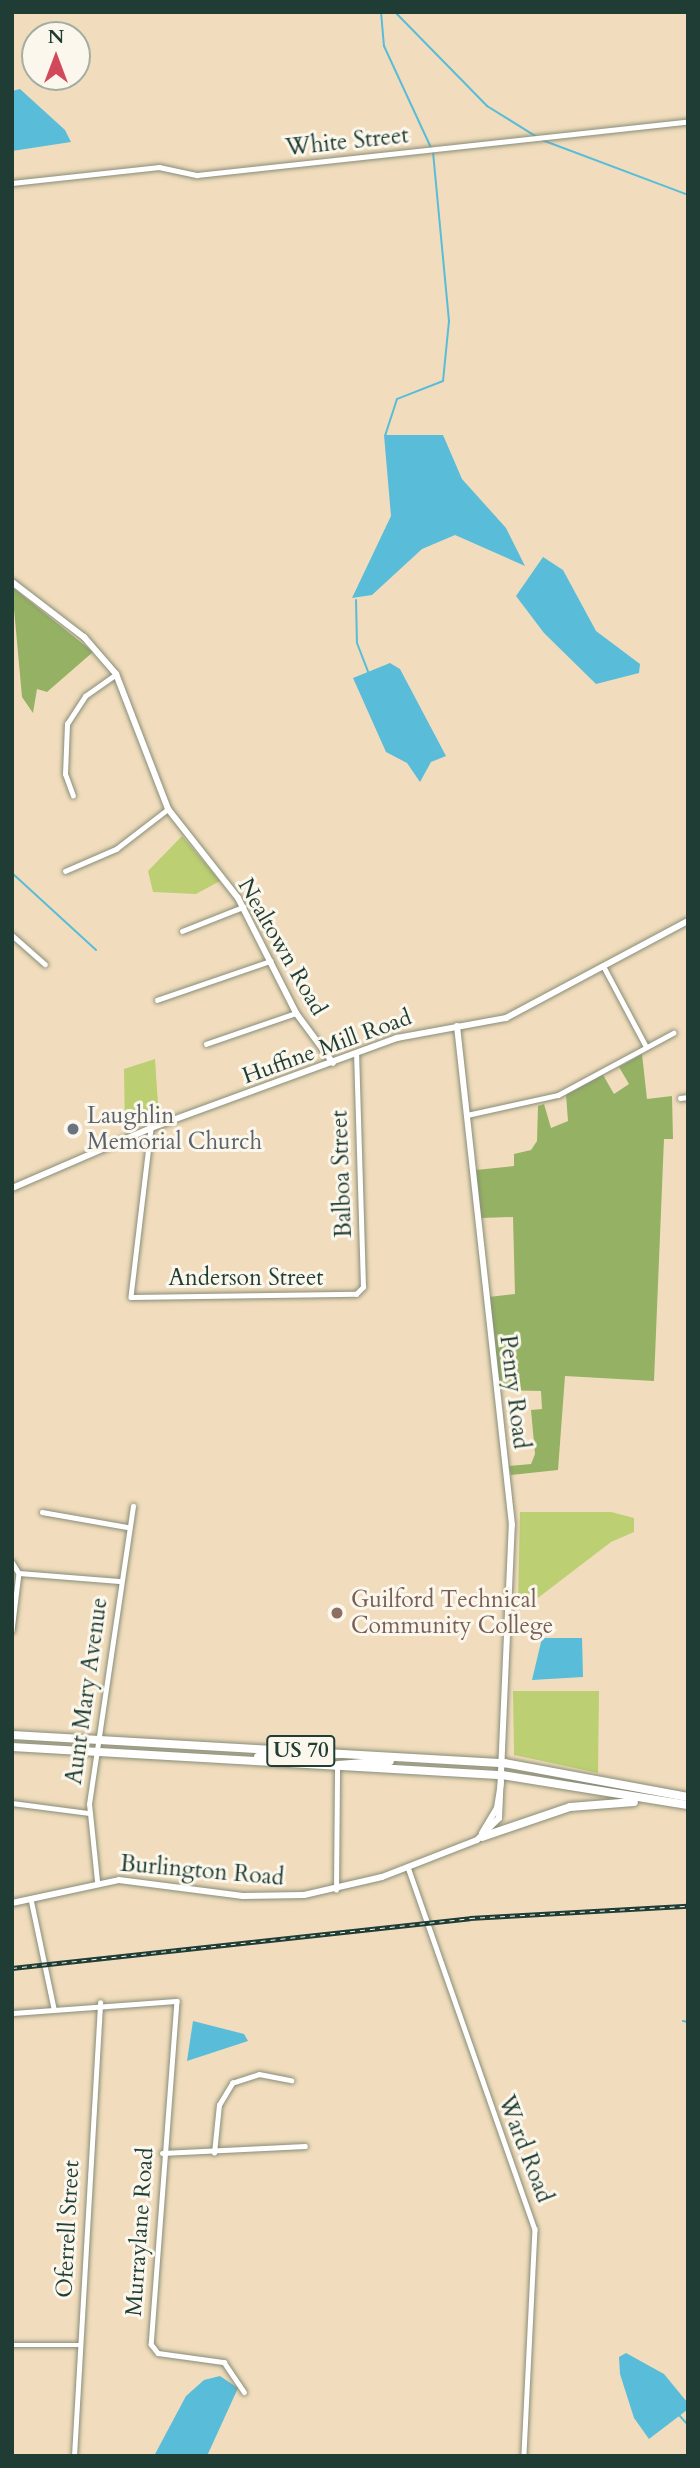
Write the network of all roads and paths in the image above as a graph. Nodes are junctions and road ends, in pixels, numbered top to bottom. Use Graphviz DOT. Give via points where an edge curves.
graph roads {
  1 [pos="688,122"];
  2 [pos="12,183"];
  3 [pos="12,582"];
  4 [pos="116,674"];
  5 [pos="73,796"];
  6 [pos="168,809"];
  7 [pos="65,871"];
  8 [pos="244,907"];
  9 [pos="688,921"];
  10 [pos="182,931"];
  11 [pos="12,935"];
  12 [pos="270,961"];
  13 [pos="45,964"];
  14 [pos="604,967"];
  15 [pos="157,1000"];
  16 [pos="296,1013"];
  17 [pos="457,1026"];
  18 [pos="673,1033"];
  19 [pos="206,1044"];
  20 [pos="646,1046"];
  21 [pos="356,1055"];
  22 [pos="333,1063"];
  23 [pos="688,1097"];
  24 [pos="681,1098"];
  25 [pos="467,1115"];
  26 [pos="151,1128"];
  27 [pos="12,1188"];
  28 [pos="360,1291"];
  29 [pos="133,1506"];
  30 [pos="42,1512"];
  31 [pos="127,1527"];
  32 [pos="12,1562"];
  33 [pos="19,1573"];
  34 [pos="119,1581"];
  35 [pos="12,1631"];
  36 [pos="12,1735"];
  37 [pos="98,1739"];
  38 [pos="12,1747"];
  39 [pos="97,1751"];
  40 [pos="341,1752"];
  41 [pos="406,1757"];
  42 [pos="245,1760"];
  43 [pos="504,1763"];
  44 [pos="337,1765"];
  45 [pos="504,1775"];
  46 [pos="688,1797"];
  47 [pos="12,1803"];
  48 [pos="668,1803"];
  49 [pos="688,1805"];
  50 [pos="89,1813"];
  51 [pos="482,1838"];
  52 [pos="467,1844"];
  53 [pos="408,1867"];
  54 [pos="97,1881"];
  55 [pos="337,1890"];
  56 [pos="31,1898"];
  57 [pos="12,1903"];
  58 [pos="100,2003"];
  59 [pos="54,2008"];
  60 [pos="12,2013"];
  61 [pos="291,2080"];
  62 [pos="305,2146"];
  63 [pos="162,2153"];
  64 [pos="214,2153"];
  65 [pos="12,2345"];
  66 [pos="79,2345"];
  67 [pos="244,2392"];
  68 [pos="74,2456"];
  69 [pos="524,2456"];
  1 -- 2 [label="street, White Street" via="197,175 159,167"];
  3 -- 4 [label="main road, Nealtown Road" via="84,638"];
  4 -- 5 [label="street" via="85,696 67,724 65,774"];
  4 -- 6 [label="main road, Nealtown Road"];
  6 -- 7 [label="street" via="116,849"];
  6 -- 8 [label="main road, Nealtown Road"];
  8 -- 10 [label="street"];
  8 -- 12 [label="main road, Nealtown Road"];
  9 -- 14 [label="main road, Huffine Mill Road"];
  11 -- 13 [label="street"];
  12 -- 15 [label="street"];
  12 -- 16 [label="main road, Nealtown Road"];
  14 -- 17 [label="main road, Huffine Mill Road" via="522,1012"];
  14 -- 20 [label="street"];
  16 -- 19 [label="street"];
  16 -- 22 [label="main road, Nealtown Road"];
  17 -- 21 [label="main road, Huffine Mill Road"];
  17 -- 25 [label="main road, Penry Road"];
  18 -- 20 [label="street"];
  20 -- 25 [label="street" via="531,1105"];
  21 -- 22 [label="main road, Huffine Mill Road"];
  21 -- 28 [label="street, Balboa Street"];
  22 -- 26 [label="main road, Huffine Mill Road"];
  23 -- 24 [label="street"];
  25 -- 43 [label="main road, Penry Road" via="512,1513"];
  26 -- 27 [label="main road, Huffine Mill Road"];
  26 -- 28 [label="street, Anderson Street" via="131,1297"];
  29 -- 31 [label="street, Aunt Mary Avenue"];
  30 -- 31 [label="street"];
  31 -- 34 [label="street, Aunt Mary Avenue"];
  32 -- 33 [label="street"];
  33 -- 34 [label="street"];
  33 -- 35 [label="street"];
  34 -- 37 [label="street, Aunt Mary Avenue"];
  36 -- 37 [label="highway, US 70"];
  37 -- 39 [label="street, Aunt Mary Avenue"];
  37 -- 40 [label="highway, US 70"];
  38 -- 39 [label="highway, US 70"];
  39 -- 42 [label="highway, US 70"];
  39 -- 50 [label="street, Aunt Mary Avenue"];
  40 -- 41 [label="highway, US 70"];
  40 -- 42 [label="highway"];
  41 -- 43 [label="highway, US 70"];
  41 -- 44 [label="highway"];
  42 -- 44 [label="highway, US 70"];
  43 -- 45 [label="main road, Burlington Road"];
  43 -- 46 [label="highway, US 70"];
  44 -- 45 [label="highway, US 70"];
  44 -- 55 [label="street"];
  45 -- 48 [label="highway, US 70"];
  45 -- 51 [label="main road, Burlington Road" via="502,1811"];
  45 -- 52 [label="main road, Burlington Road" via="494,1815"];
  47 -- 50 [label="street"];
  48 -- 49 [label="highway, US 70"];
  48 -- 51 [label="highway" via="580,1805"];
  50 -- 54 [label="street, Aunt Mary Avenue"];
  51 -- 52 [label="main road, Burlington Road"];
  52 -- 53 [label="main road, Burlington Road"];
  53 -- 55 [label="main road, Burlington Road"];
  53 -- 69 [label="street, Ward Road" via="535,2229"];
  54 -- 55 [label="main road, Burlington Road" via="142,1881 243,1896"];
  54 -- 56 [label="main road, Burlington Road"];
  56 -- 57 [label="main road, Burlington Road"];
  56 -- 59 [label="street"];
  58 -- 59 [label="street"];
  58 -- 63 [label="street, Murraylane Road" via="165,1997 179,2007"];
  58 -- 66 [label="street, Oferrell Street"];
  59 -- 60 [label="street"];
  61 -- 64 [label="street" via="259,2074 232,2084 219,2105"];
  62 -- 64 [label="street"];
  63 -- 64 [label="street"];
  63 -- 67 [label="street, Murraylane Road" via="151,2344 158,2353 224,2362"];
  65 -- 66 [label="street"];
  66 -- 68 [label="street, Oferrell Street"];
}
